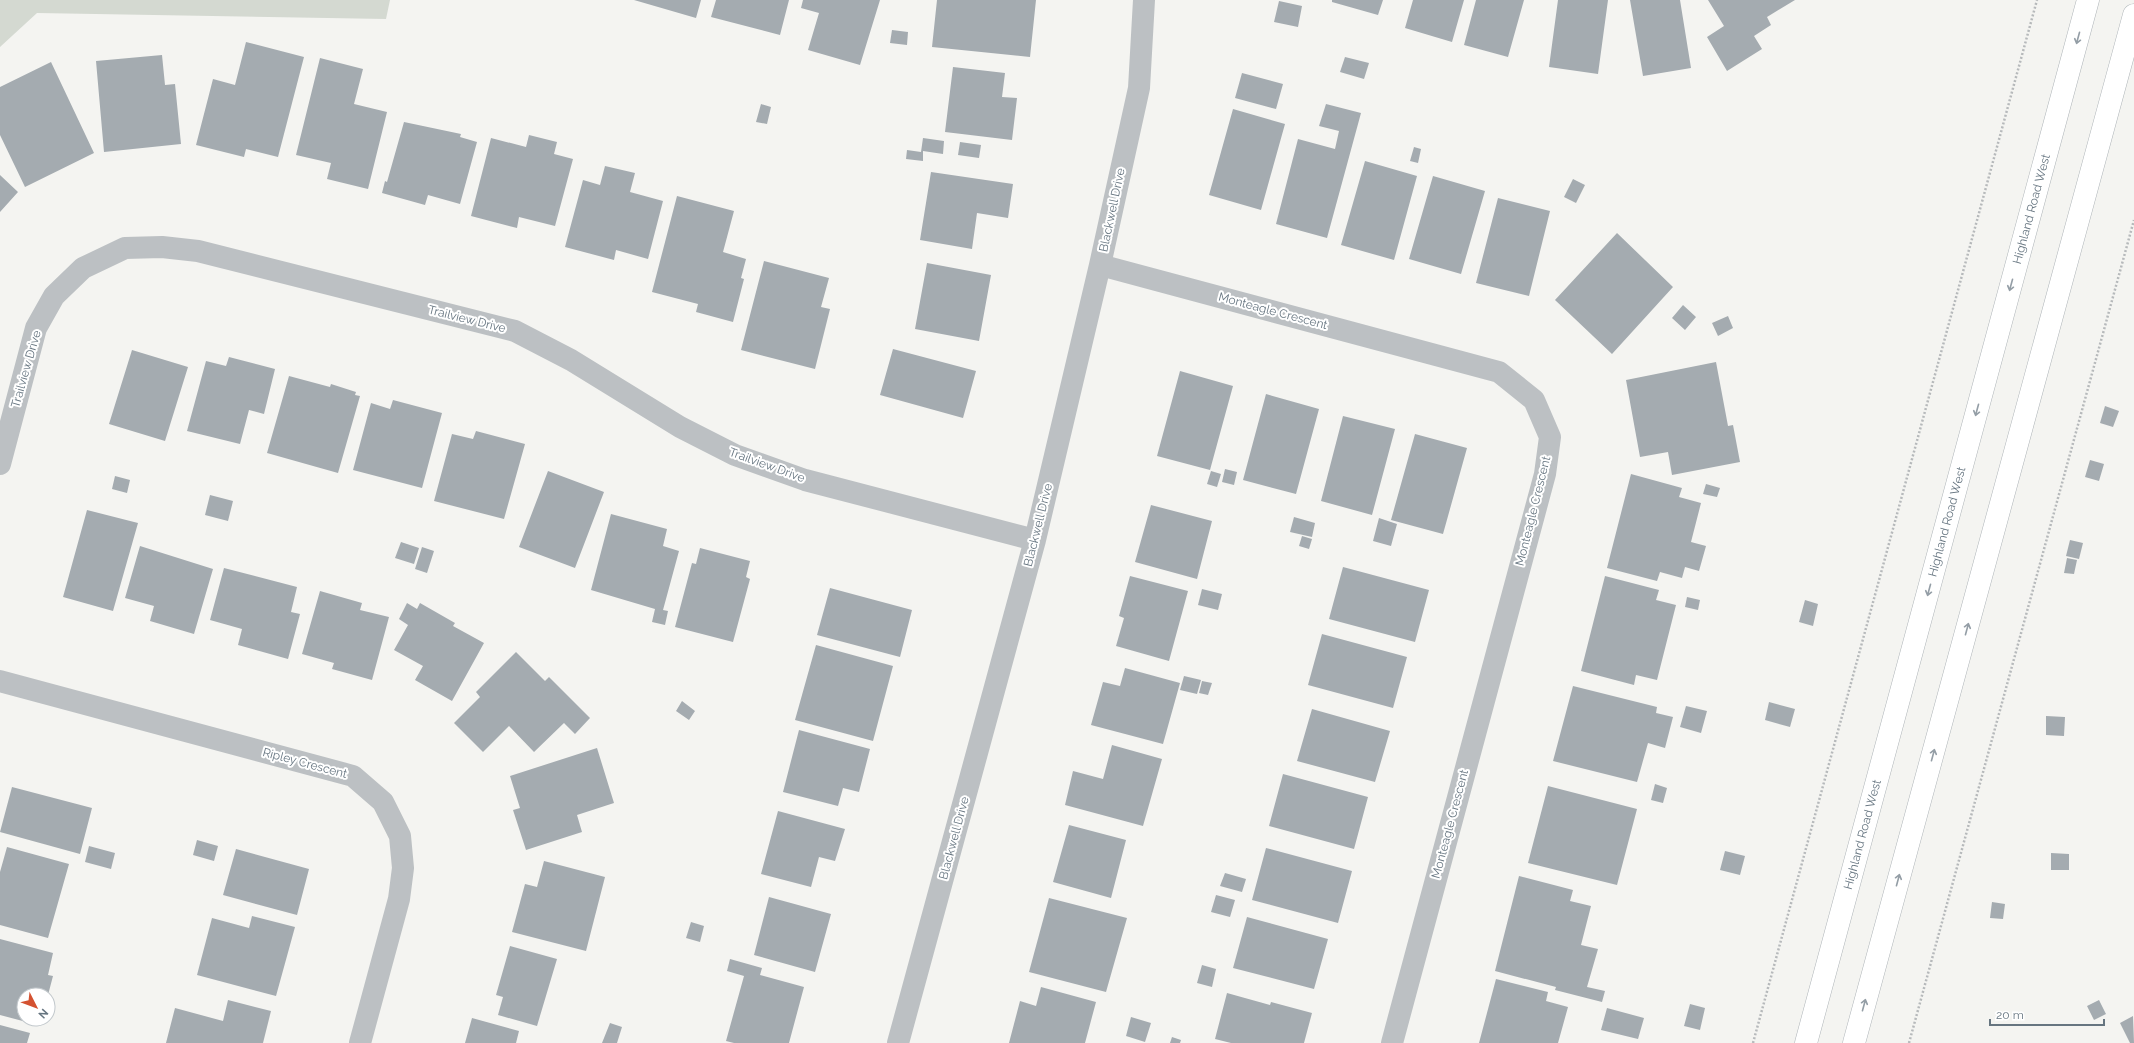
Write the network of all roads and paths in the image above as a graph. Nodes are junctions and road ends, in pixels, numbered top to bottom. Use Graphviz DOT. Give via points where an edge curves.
graph roads {
  1 [pos="1144,0"];
  2 [pos="2037,0"];
  3 [pos="2088,0"];
  4 [pos="2134,15"];
  5 [pos="2134,220"];
  6 [pos="1100,265"];
  7 [pos="0,464"];
  8 [pos="1035,540"];
  9 [pos="0,681"];
  10 [pos="360,1043"];
  11 [pos="898,1043"];
  12 [pos="1392,1043"];
  13 [pos="1753,1043"];
  14 [pos="1806,1043"];
  15 [pos="1854,1043"];
  16 [pos="1909,1043"];
  1 -- 6 [label="street, Blackwell Drive" via="1138,88"];
  2 -- 13 [label="path"];
  3 -- 14 [label="main road, Highland Road West, one-way"];
  15 -- 4 [label="main road, one-way"];
  5 -- 16 [label="path"];
  6 -- 8 [label="street, Blackwell Drive"];
  6 -- 12 [label="street, Monteagle Crescent" via="1499,372 1534,400 1550,437 1542,482"];
  7 -- 8 [label="street, Trailview Drive" via="36,328 54,296 83,268 125,248 162,247 198,251 516,331 571,360 680,427 735,456 805,480"];
  8 -- 11 [label="street, Blackwell Drive"];
  9 -- 10 [label="street, Ripley Crescent" via="353,776 383,802 400,836 404,868 399,899"];
}
